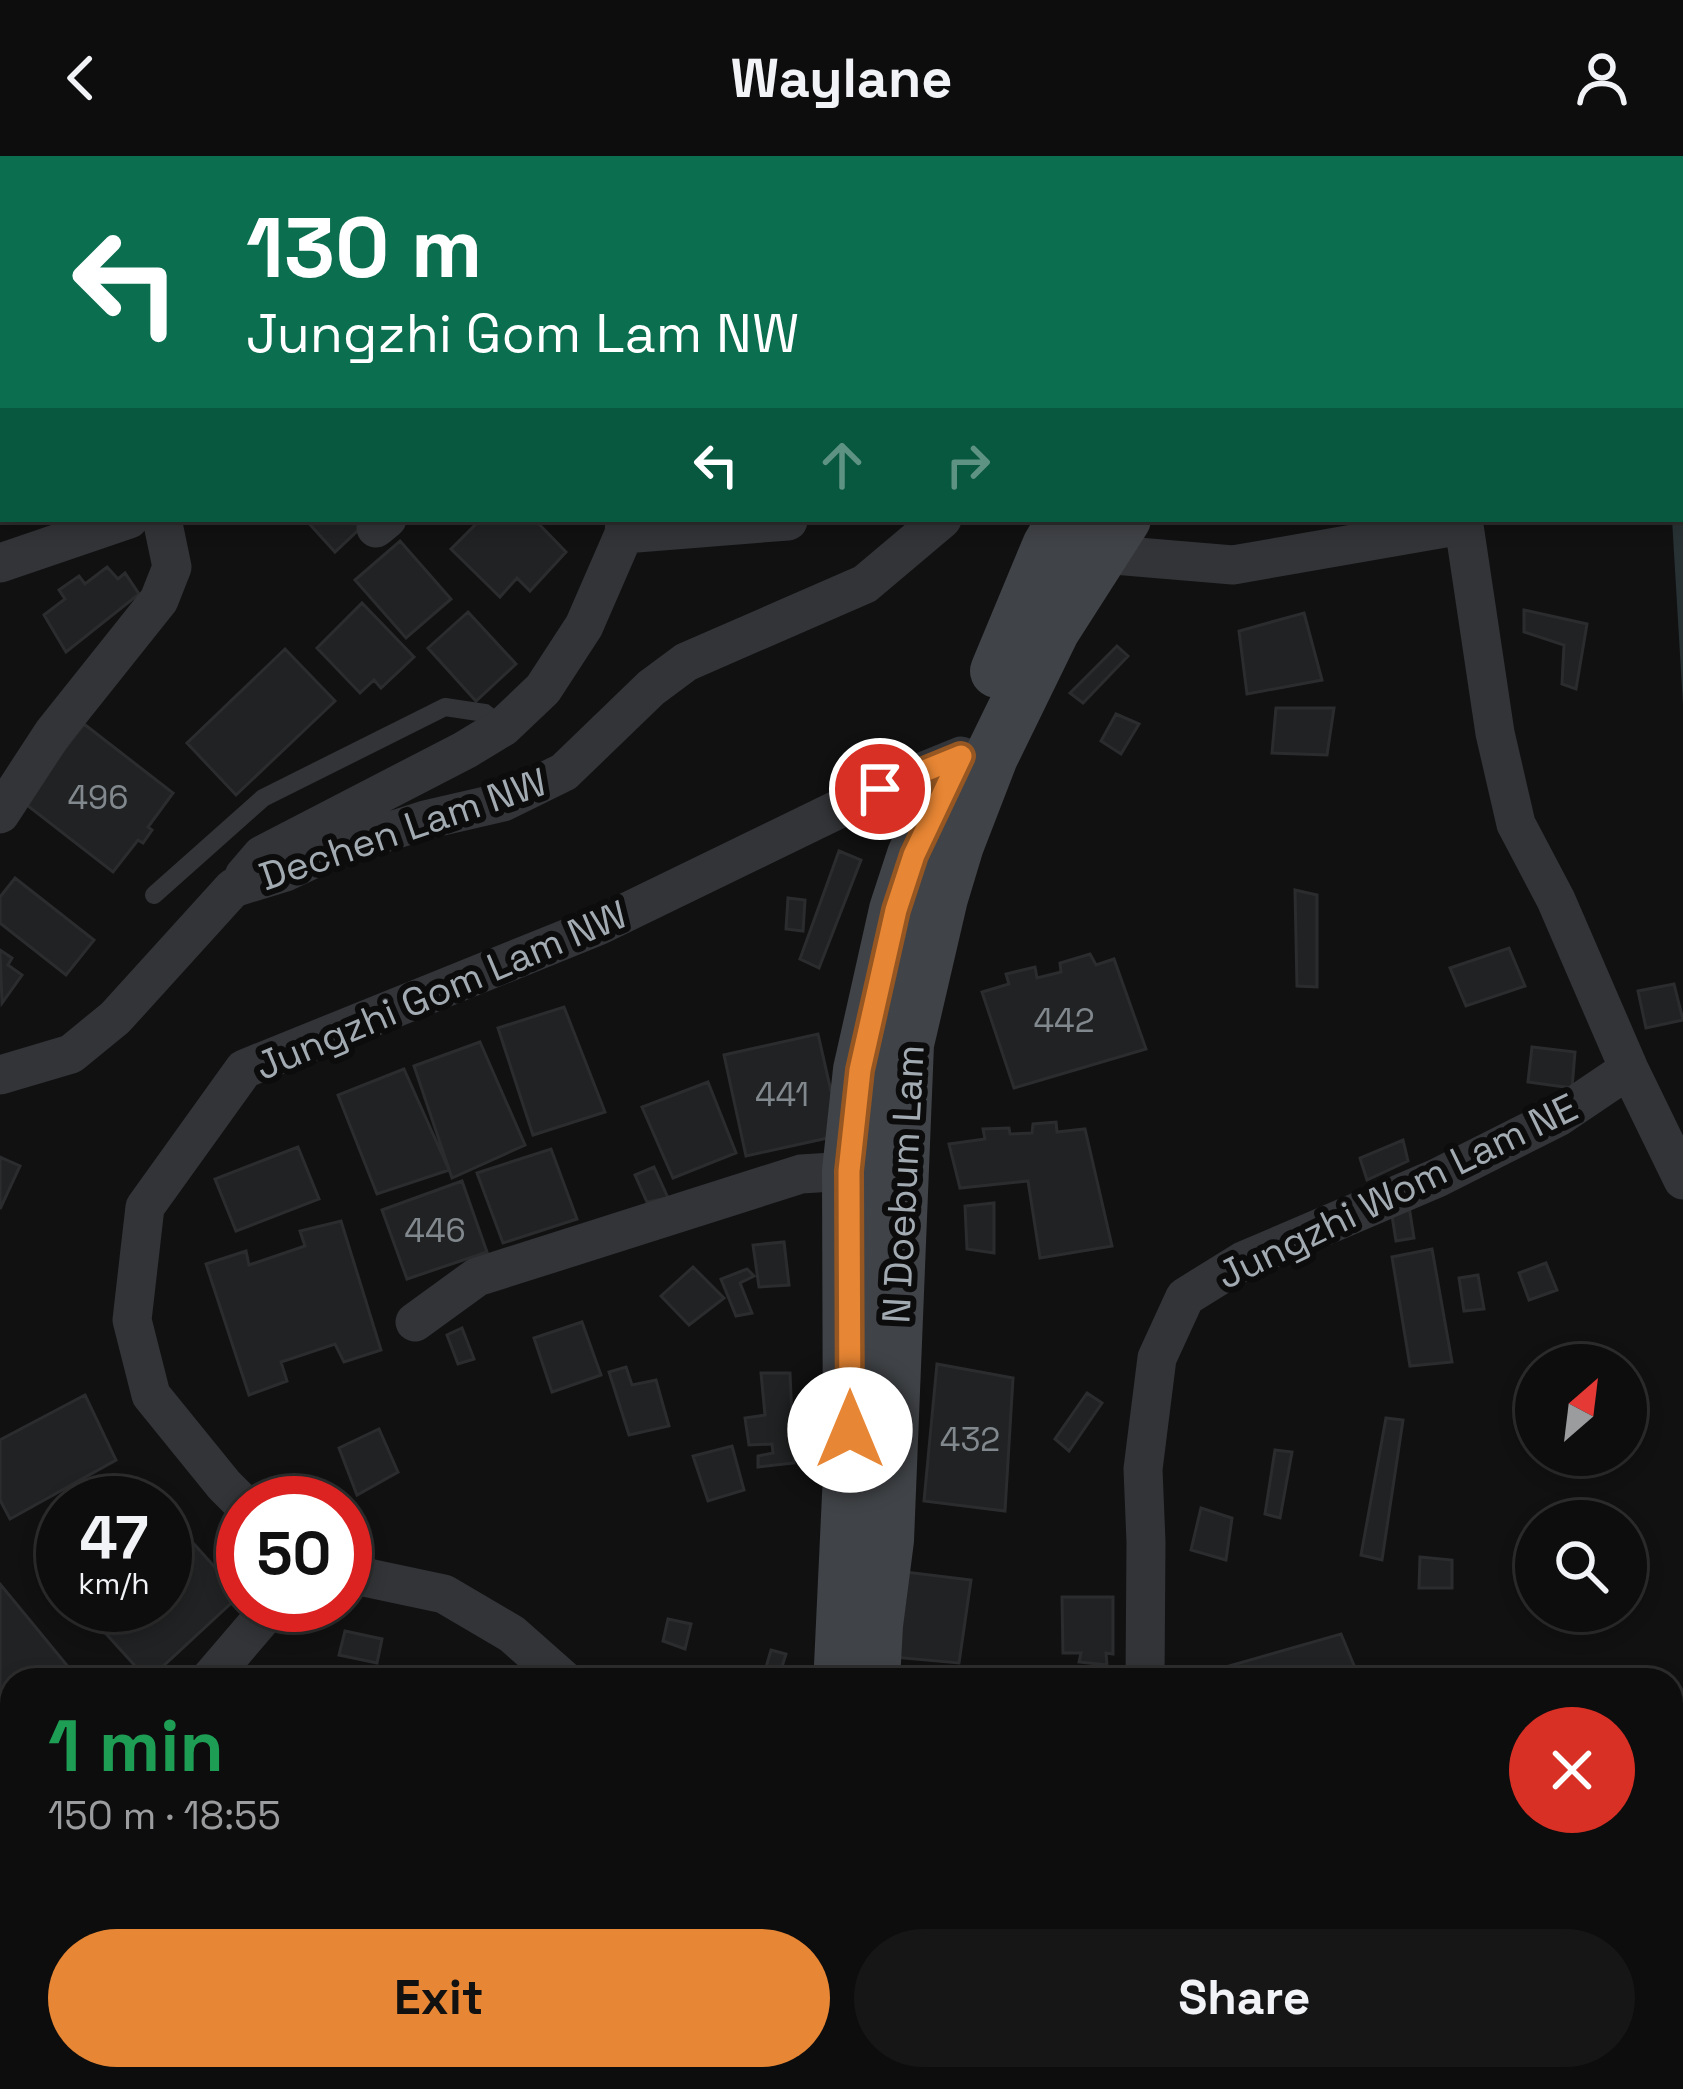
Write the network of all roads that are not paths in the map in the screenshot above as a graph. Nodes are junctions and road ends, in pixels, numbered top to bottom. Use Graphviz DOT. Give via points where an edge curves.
graph roads {
  1 [pos="120,522"];
  2 [pos="163,522"];
  3 [pos="733,522"];
  4 [pos="938,522"];
  5 [pos="1462,522"];
  6 [pos="624,526"];
  7 [pos="1084,535"];
  8 [pos="0,563"];
  9 [pos="503,728"];
  10 [pos="961,756"];
  11 [pos="0,814"];
  12 [pos="233,888"];
  13 [pos="154,895"];
  14 [pos="1629,1069"];
  15 [pos="0,1075"];
  16 [pos="849,1171"];
  17 [pos="1683,1180"];
  18 [pos="415,1322"];
  19 [pos="217,1476"];
  20 [pos="372,1579"];
  21 [pos="250,1632"];
  22 [pos="219,1668"];
  23 [pos="550,1668"];
  24 [pos="841,1668"];
  25 [pos="874,1668"];
  26 [pos="1145,1668"];
  1 -- 8 [label="street"];
  2 -- 11 [label="street" via="172,566 159,600"];
  3 -- 6 [label="street"];
  4 -- 12 [label="street, Dechen Lam NW" via="865,584 686,662 564,772 503,802 425,820"];
  5 -- 7 [label="street" via="1232,565"];
  5 -- 14 [label="street" via="1516,824"];
  6 -- 9 [label="street" via="584,626 543,689"];
  7 -- 10 [label="main road, N Doebum Lam"];
  7 -- 25 [label="main road, N Doebum Lam" via="1053,630 952,863 907,1044 887,1540"];
  9 -- 12 [label="street" via="262,854"];
  9 -- 13 [label="lane" via="485,713 445,706 263,797"];
  10 -- 16 [label="main road, N Doebum Lam" via="896,910 860,1070"];
  10 -- 19 [label="street, Jungzhi Gom Lam NW" via="598,926 244,1069 146,1208 132,1320 151,1395"];
  12 -- 15 [label="street, Dechen Lam NW" via="115,1018 71,1054"];
  14 -- 17 [label="street"];
  14 -- 26 [label="street, Jungzhi Wom Lam NE" via="1558,1117 1243,1261 1186,1298 1157,1358 1143,1469"];
  16 -- 18 [label="street" via="801,1174 477,1277"];
  16 -- 24 [label="main road, N Doebum Lam" via="850,1474"];
  20 -- 23 [label="street" via="444,1594"];
  21 -- 22 [label="street"];
}
